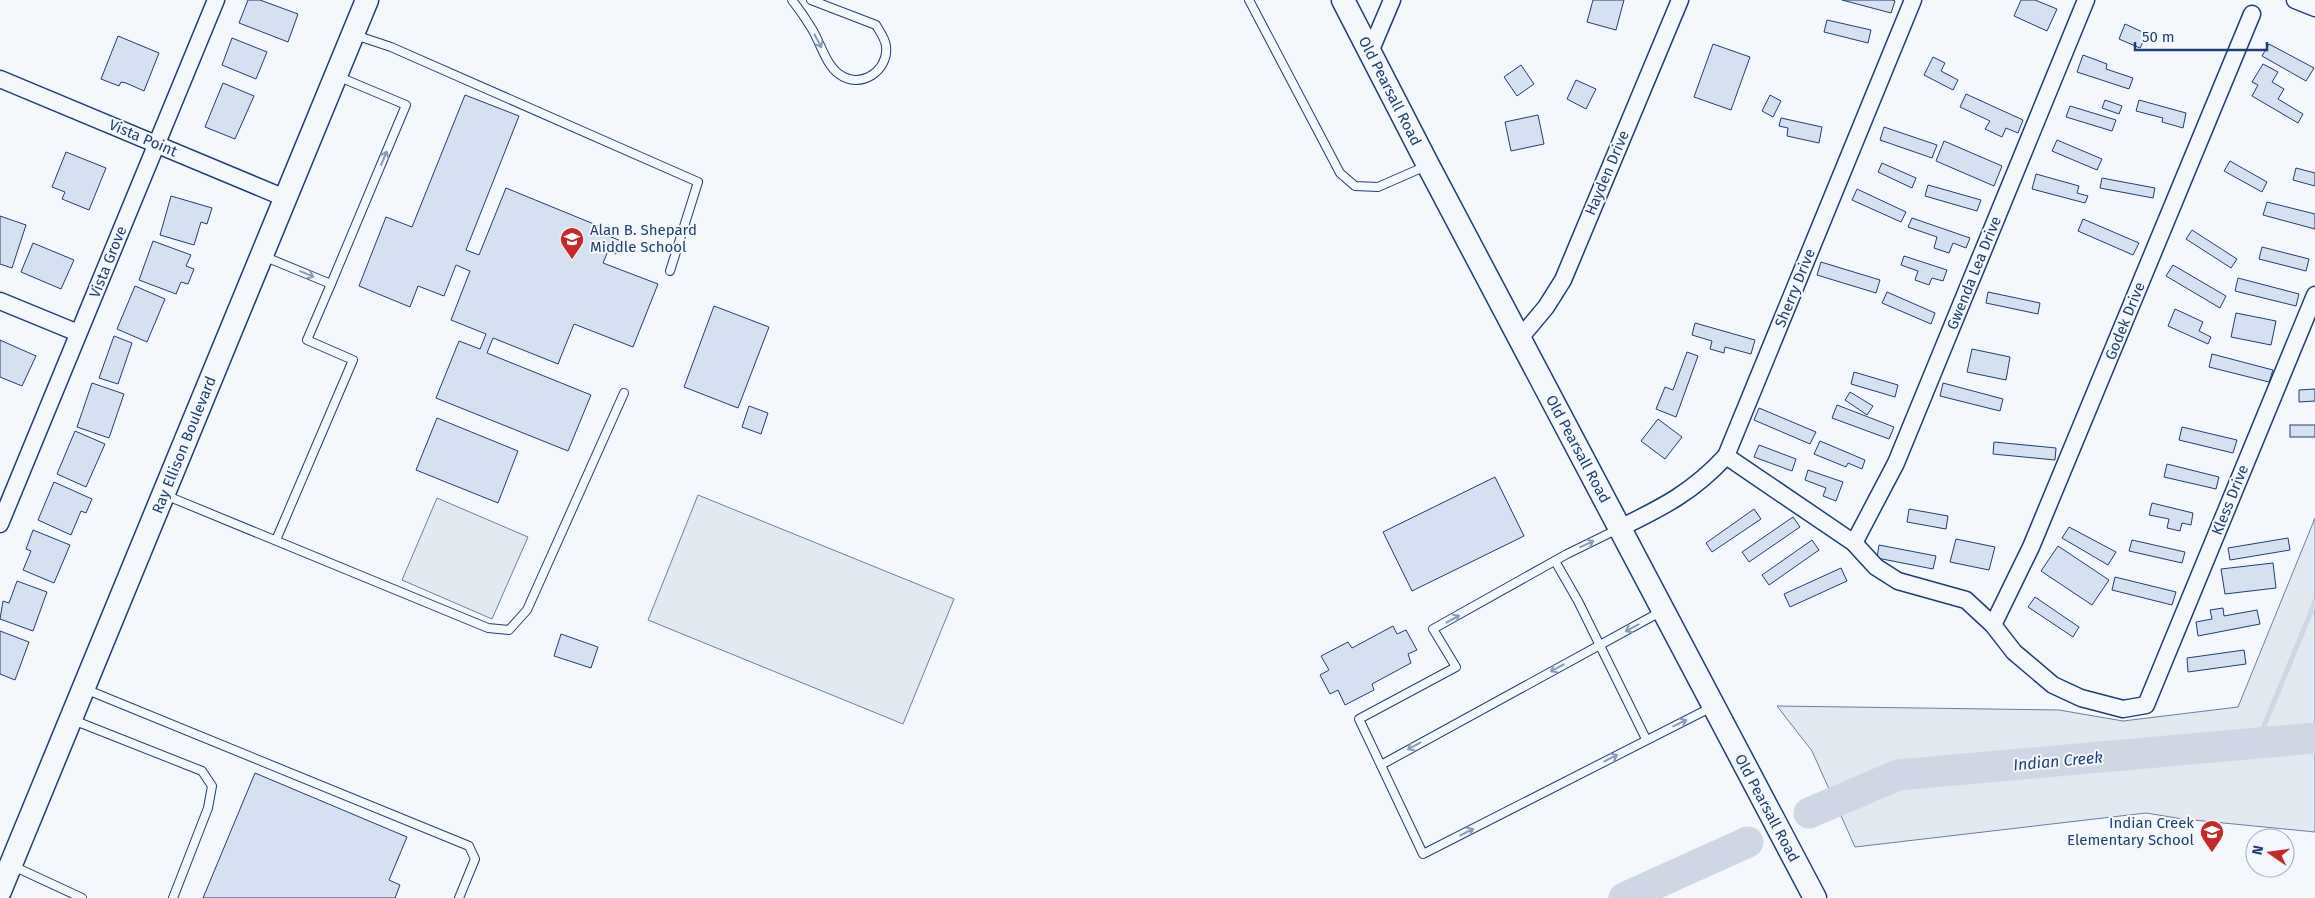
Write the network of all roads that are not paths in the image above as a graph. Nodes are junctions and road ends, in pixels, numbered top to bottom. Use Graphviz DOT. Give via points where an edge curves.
graph roads {
  1 [pos="216,0"];
  2 [pos="368,0"];
  3 [pos="792,0"];
  4 [pos="811,0"];
  5 [pos="1249,0"];
  6 [pos="1343,0"];
  7 [pos="1392,0"];
  8 [pos="1680,0"];
  9 [pos="1913,0"];
  10 [pos="2086,0"];
  11 [pos="2295,0"];
  12 [pos="2315,8"];
  13 [pos="2252,14"];
  14 [pos="353,34"];
  15 [pos="1370,52"];
  16 [pos="336,76"];
  17 [pos="0,79"];
  18 [pos="156,144"];
  19 [pos="1428,165"];
  20 [pos="286,198"];
  21 [pos="262,256"];
  22 [pos="670,271"];
  23 [pos="330,284"];
  24 [pos="2315,296"];
  25 [pos="0,301"];
  26 [pos="78,333"];
  27 [pos="1520,338"];
  28 [pos="624,393"];
  29 [pos="1726,456"];
  30 [pos="164,494"];
  31 [pos="0,521"];
  32 [pos="1620,528"];
  33 [pos="276,540"];
  34 [pos="1854,543"];
  35 [pos="1555,561"];
  36 [pos="1664,610"];
  37 [pos="1993,625"];
  38 [pos="1600,645"];
  39 [pos="83,689"];
  40 [pos="1714,706"];
  41 [pos="71,719"];
  42 [pos="1646,740"];
  43 [pos="1380,765"];
  44 [pos="10,865"];
  45 [pos="0,891"];
  46 [pos="82,898"];
  47 [pos="173,898"];
  48 [pos="459,898"];
  49 [pos="1814,898"];
  1 -- 18 [label="street, Vista Grove"];
  2 -- 14 [label="main road, Ray Ellison Boulevard"];
  3 -- 4 [label="lane, one-way" via="812,28 834,70 841,76 858,80 877,72 883,64 886,44 876,25"];
  5 -- 19 [label="lane" via="1340,173 1355,186 1378,187"];
  6 -- 15 [label="main road, Old Pearsall Road"];
  7 -- 15 [label="street"];
  8 -- 27 [label="street, Hayden Drive" via="1563,280"];
  9 -- 29 [label="street, Sherry Drive"];
  10 -- 34 [label="street, Gwenda Lea Drive" via="1896,463"];
  11 -- 12 [label="street"];
  13 -- 37 [label="street, Godek Drive" via="2031,547"];
  14 -- 16 [label="main road, Ray Ellison Boulevard"];
  14 -- 22 [label="lane" via="391,47 698,182"];
  15 -- 19 [label="main road, Old Pearsall Road"];
  16 -- 20 [label="main road, Ray Ellison Boulevard"];
  23 -- 16 [label="lane, one-way" via="406,105"];
  17 -- 18 [label="street, Vista Point"];
  18 -- 20 [label="street, Vista Point"];
  18 -- 26 [label="street, Vista Grove"];
  19 -- 27 [label="main road, Old Pearsall Road"];
  20 -- 21 [label="main road, Ray Ellison Boulevard"];
  21 -- 23 [label="lane, one-way"];
  21 -- 30 [label="main road, Ray Ellison Boulevard"];
  23 -- 33 [label="lane" via="307,340 353,360"];
  24 -- 37 [label="street, Kless Drive" via="2146,705 2123,709 2081,698 2053,685 2014,652"];
  25 -- 26 [label="street"];
  26 -- 31 [label="street, Vista Grove"];
  27 -- 32 [label="main road, Old Pearsall Road"];
  28 -- 33 [label="lane" via="527,610 509,630 488,628"];
  29 -- 32 [label="street, Sherry Drive" via="1694,488"];
  29 -- 34 [label="street"];
  30 -- 33 [label="lane"];
  30 -- 39 [label="main road, Ray Ellison Boulevard"];
  35 -- 32 [label="lane, one-way"];
  32 -- 36 [label="main road, Old Pearsall Road"];
  34 -- 37 [label="street" via="1876,567 1898,581 1966,600"];
  35 -- 38 [label="lane"];
  43 -- 35 [label="lane, one-way" via="1359,720 1456,667 1433,630"];
  36 -- 38 [label="lane, one-way"];
  36 -- 40 [label="main road, Old Pearsall Road"];
  38 -- 42 [label="lane"];
  38 -- 43 [label="lane, one-way"];
  39 -- 41 [label="main road, Ray Ellison Boulevard"];
  39 -- 48 [label="lane" via="468,846 475,859"];
  42 -- 40 [label="lane, one-way"];
  40 -- 49 [label="main road, Old Pearsall Road"];
  41 -- 44 [label="main road, Ray Ellison Boulevard"];
  41 -- 47 [label="lane" via="202,771 212,786 208,808"];
  43 -- 42 [label="lane, one-way" via="1423,854"];
  44 -- 45 [label="main road, Ray Ellison Boulevard"];
  44 -- 46 [label="lane"];
}
